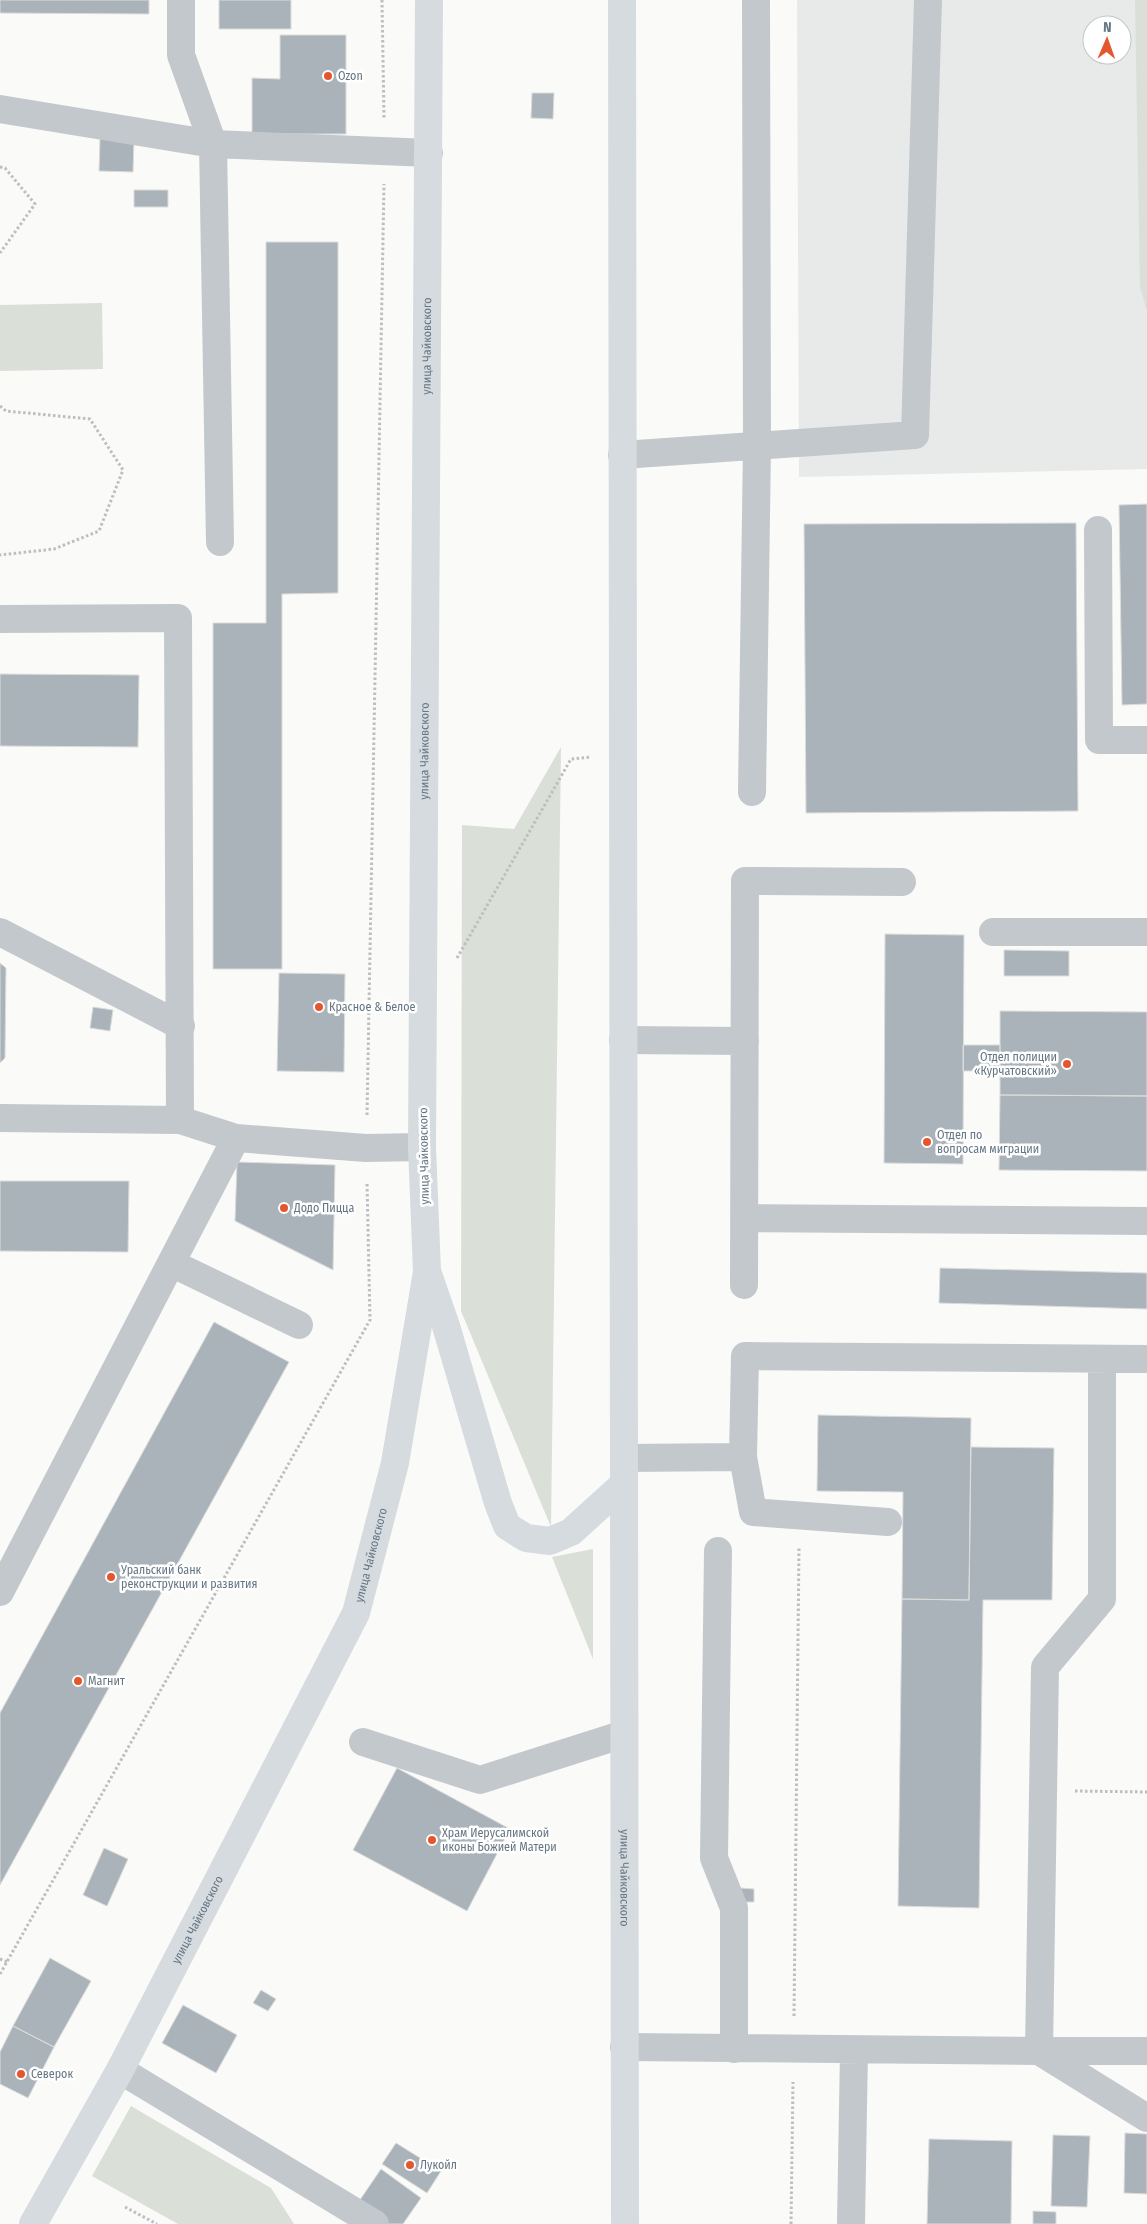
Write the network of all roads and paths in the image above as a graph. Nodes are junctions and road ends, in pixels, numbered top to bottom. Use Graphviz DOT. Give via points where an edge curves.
graph roads {
  1 [pos="181,0"];
  2 [pos="382,0"];
  3 [pos="429,0"];
  4 [pos="622,0"];
  5 [pos="756,0"];
  6 [pos="928,0"];
  7 [pos="0,110"];
  8 [pos="213,144"];
  9 [pos="385,152"];
  10 [pos="429,153"];
  11 [pos="0,167"];
  12 [pos="0,253"];
  13 [pos="0,406"];
  14 [pos="757,446"];
  15 [pos="622,455"];
  16 [pos="1098,530"];
  17 [pos="220,542"];
  18 [pos="0,555"];
  19 [pos="0,619"];
  20 [pos="1147,740"];
  21 [pos="621,753"];
  22 [pos="752,792"];
  23 [pos="902,882"];
  24 [pos="0,932"];
  25 [pos="993,932"];
  26 [pos="1147,932"];
  27 [pos="453,965"];
  28 [pos="181,1026"];
  29 [pos="623,1040"];
  30 [pos="745,1041"];
  31 [pos="0,1118"];
  32 [pos="180,1120"];
  33 [pos="236,1138"];
  34 [pos="422,1147"];
  35 [pos="366,1148"];
  36 [pos="744,1218"];
  37 [pos="1147,1221"];
  38 [pos="171,1263"];
  39 [pos="427,1272"];
  40 [pos="744,1285"];
  41 [pos="298,1325"];
  42 [pos="1102,1359"];
  43 [pos="1147,1359"];
  44 [pos="744,1457"];
  45 [pos="624,1471"];
  46 [pos="800,1515"];
  47 [pos="888,1522"];
  48 [pos="718,1551"];
  49 [pos="0,1592"];
  50 [pos="624,1734"];
  51 [pos="362,1742"];
  52 [pos="1043,1790"];
  53 [pos="1147,1792"];
  54 [pos="0,1959"];
  55 [pos="7,1962"];
  56 [pos="0,1974"];
  57 [pos="624,2047"];
  58 [pos="734,2049"];
  59 [pos="793,2050"];
  60 [pos="854,2050"];
  61 [pos="1039,2051"];
  62 [pos="1147,2051"];
  63 [pos="120,2070"];
  64 [pos="1147,2118"];
  65 [pos="125,2207"];
  66 [pos="33,2224"];
  67 [pos="157,2224"];
  68 [pos="375,2224"];
  69 [pos="625,2224"];
  70 [pos="791,2224"];
  71 [pos="851,2224"];
  1 -- 8 [label="lane" via="181,56"];
  2 -- 9 [label="path"];
  3 -- 10 [label="main road, улица Чайковского"];
  4 -- 15 [label="main road, улица Чайковского"];
  5 -- 14 [label="lane"];
  6 -- 14 [label="lane" via="915,435"];
  7 -- 8 [label="lane"];
  8 -- 9 [label="lane"];
  8 -- 17 [label="lane"];
  9 -- 10 [label="lane"];
  9 -- 35 [label="path"];
  10 -- 34 [label="main road, улица Чайковского"];
  11 -- 12 [label="path" via="5,168 35,204"];
  13 -- 18 [label="path" via="6,411 90,419 123,470 99,531 54,549"];
  14 -- 15 [label="lane"];
  14 -- 22 [label="lane"];
  15 -- 21 [label="main road, улица Чайковского"];
  16 -- 20 [label="lane" via="1099,740"];
  19 -- 28 [label="lane" via="178,618"];
  21 -- 27 [label="path" via="570,760"];
  21 -- 29 [label="main road, улица Чайковского"];
  23 -- 30 [label="lane" via="745,881"];
  24 -- 28 [label="lane"];
  25 -- 26 [label="lane"];
  28 -- 32 [label="lane"];
  29 -- 30 [label="lane"];
  29 -- 45 [label="main road, улица Чайковского"];
  30 -- 36 [label="lane"];
  31 -- 32 [label="lane"];
  32 -- 33 [label="lane"];
  33 -- 35 [label="lane"];
  33 -- 38 [label="lane"];
  34 -- 35 [label="lane"];
  34 -- 39 [label="main road, улица Чайковского"];
  35 -- 55 [label="path" via="370,1320"];
  36 -- 37 [label="lane"];
  36 -- 40 [label="lane"];
  38 -- 41 [label="lane"];
  38 -- 49 [label="lane"];
  39 -- 45 [label="main road" via="507,1526 526,1538 550,1541 571,1532"];
  39 -- 63 [label="main road, улица Чайковского" via="395,1463 356,1613"];
  42 -- 43 [label="lane"];
  42 -- 44 [label="lane" via="745,1356"];
  42 -- 52 [label="lane" via="1102,1599 1045,1667"];
  44 -- 45 [label="lane"];
  44 -- 46 [label="lane" via="752,1512"];
  45 -- 50 [label="main road, улица Чайковского"];
  46 -- 47 [label="lane"];
  46 -- 59 [label="path"];
  48 -- 58 [label="lane" via="714,1858 734,1908"];
  50 -- 51 [label="lane" via="480,1780"];
  50 -- 57 [label="main road, улица Чайковского"];
  52 -- 53 [label="path"];
  52 -- 61 [label="lane"];
  54 -- 55 [label="path"];
  55 -- 56 [label="path"];
  57 -- 58 [label="lane"];
  57 -- 69 [label="main road, улица Чайковского"];
  58 -- 59 [label="lane"];
  59 -- 60 [label="lane"];
  59 -- 70 [label="path"];
  60 -- 61 [label="lane"];
  60 -- 71 [label="lane"];
  61 -- 62 [label="lane"];
  61 -- 64 [label="lane"];
  63 -- 66 [label="main road, улица Чайковского"];
  63 -- 68 [label="lane"];
  65 -- 67 [label="path"];
}
